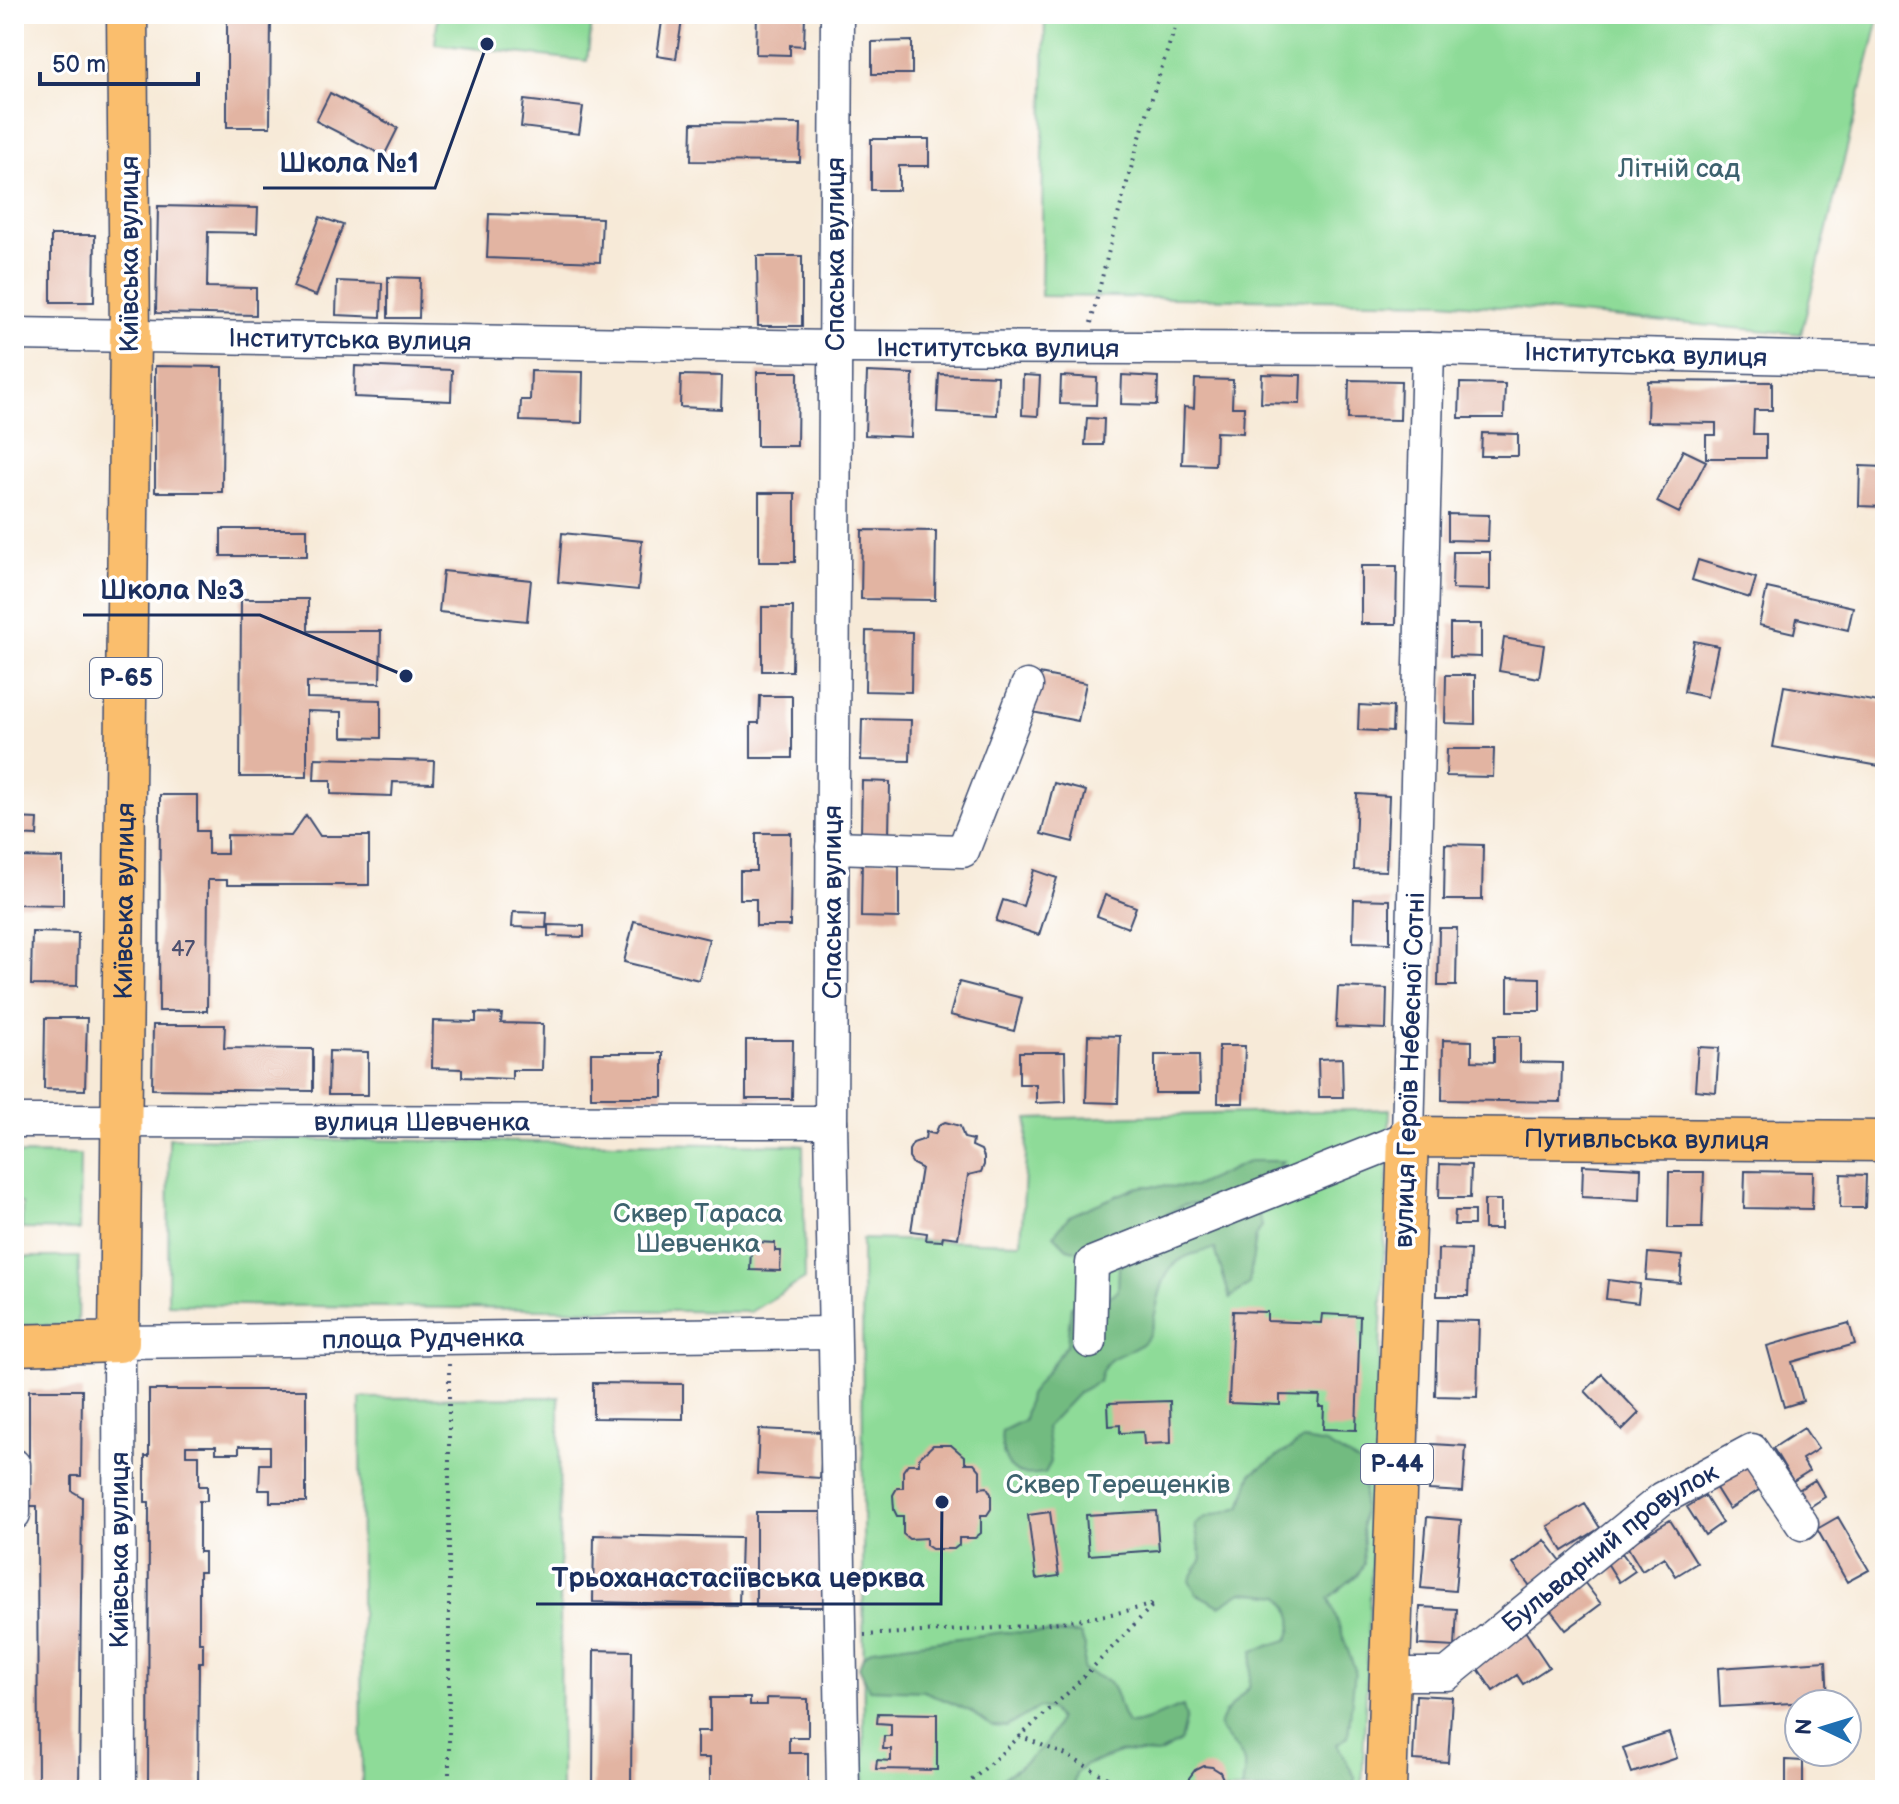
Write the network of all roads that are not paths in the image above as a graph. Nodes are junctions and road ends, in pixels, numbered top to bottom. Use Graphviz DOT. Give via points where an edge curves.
graph roads {
  1 [pos="127,14"];
  2 [pos="837,14"];
  3 [pos="14,334"];
  4 [pos="130,335"];
  5 [pos="835,347"];
  6 [pos="1428,349"];
  7 [pos="1885,360"];
  8 [pos="1027,686"];
  9 [pos="832,847"];
  10 [pos="14,1121"];
  11 [pos="121,1122"];
  12 [pos="831,1122"];
  13 [pos="1408,1137"];
  14 [pos="1885,1141"];
  15 [pos="833,1333"];
  16 [pos="119,1342"];
  17 [pos="1090,1342"];
  18 [pos="14,1345"];
  19 [pos="14,1465"];
  20 [pos="14,1514"];
  21 [pos="1802,1524"];
  22 [pos="1390,1674"];
  23 [pos="120,1790"];
  24 [pos="843,1790"];
  25 [pos="1386,1790"];
  1 -- 4 [label="main road, Київська вулиця / Р-65"];
  2 -- 5 [label="street, Спаська вулиця"];
  3 -- 4 [label="street, Інститутська вулиця"];
  4 -- 5 [label="street, Інститутська вулиця"];
  4 -- 11 [label="main road, Київська вулиця / Р-65"];
  5 -- 6 [label="street, Інститутська вулиця"];
  5 -- 9 [label="street, Спаська вулиця"];
  6 -- 7 [label="street, Інститутська вулиця"];
  6 -- 13 [label="street, вулиця Героїв Небесної Сотні"];
  8 -- 9 [label="street" via="963,851"];
  9 -- 12 [label="street, Спаська вулиця"];
  10 -- 11 [label="street, вулиця Шевченка"];
  11 -- 12 [label="street, вулиця Шевченка"];
  11 -- 16 [label="main road, Київська вулиця / Р-65"];
  12 -- 15 [label="street, Спаська вулиця"];
  13 -- 14 [label="main road, Путивльська вулиця"];
  13 -- 17 [label="street" via="1092,1263"];
  13 -- 22 [label="main road, вулиця Героїв Небесної Сотні / Р-44"];
  15 -- 16 [label="street, площа Рудченка"];
  15 -- 24 [label="street, Спаська вулиця"];
  16 -- 18 [label="main road, площа Рудченка"];
  16 -- 23 [label="street, Київська вулиця"];
  19 -- 20 [label="street"];
  21 -- 22 [label="street, Бульварний провулок" via="1752,1450 1663,1498 1447,1674"];
  22 -- 25 [label="main road, вулиця Героїв Небесної Сотні / Р-44"];
}
